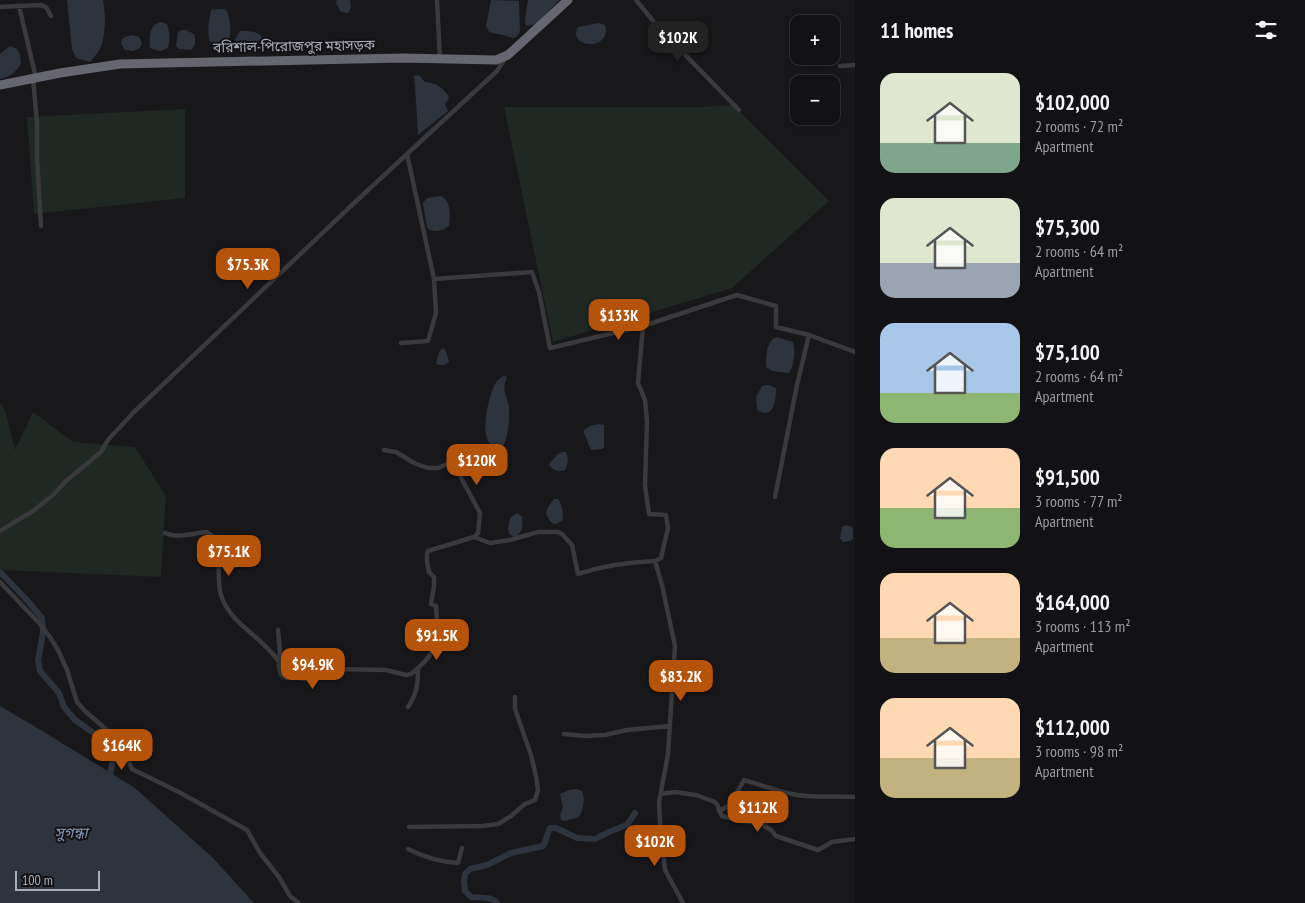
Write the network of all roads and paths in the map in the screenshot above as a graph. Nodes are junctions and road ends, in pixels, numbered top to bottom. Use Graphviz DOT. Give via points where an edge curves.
graph roads {
  1 [pos="437,0"];
  2 [pos="568,0"];
  3 [pos="636,0"];
  4 [pos="0,6"];
  5 [pos="19,6"];
  6 [pos="51,16"];
  7 [pos="507,56"];
  8 [pos="440,59"];
  9 [pos="855,65"];
  10 [pos="840,66"];
  11 [pos="35,78"];
  12 [pos="0,85"];
  13 [pos="739,110"];
  14 [pos="407,154"];
  15 [pos="42,226"];
  16 [pos="434,279"];
  17 [pos="644,326"];
  18 [pos="809,335"];
  19 [pos="401,343"];
  20 [pos="855,352"];
  21 [pos="384,450"];
  22 [pos="774,497"];
  23 [pos="0,531"];
  24 [pos="165,533"];
  25 [pos="474,537"];
  26 [pos="655,561"];
  27 [pos="0,582"];
  28 [pos="278,630"];
  29 [pos="279,662"];
  30 [pos="418,668"];
  31 [pos="515,697"];
  32 [pos="408,707"];
  33 [pos="670,726"];
  34 [pos="564,734"];
  35 [pos="661,794"];
  36 [pos="855,797"];
  37 [pos="719,811"];
  38 [pos="409,827"];
  39 [pos="855,839"];
  40 [pos="462,848"];
  41 [pos="408,849"];
  42 [pos="299,903"];
  43 [pos="683,903"];
  1 -- 8 [label="street"];
  2 -- 7 [label="highway"];
  3 -- 13 [label="street"];
  4 -- 5 [label="street"];
  5 -- 6 [label="street" via="40,5 46,7"];
  5 -- 11 [label="street"];
  7 -- 8 [label="highway, বরিশাল-পিরোজপুর মহাসড়ক" via="496,60"];
  7 -- 14 [label="street"];
  8 -- 11 [label="highway, বরিশাল-পিরোজপুর মহাসড়ক" via="120,64"];
  9 -- 10 [label="street"];
  11 -- 12 [label="highway, বরিশাল-পিরোজপুর মহাসড়ক"];
  11 -- 15 [label="street"];
  14 -- 16 [label="street"];
  14 -- 23 [label="street" via="134,412 101,452 33,511"];
  16 -- 17 [label="street" via="532,272 550,348"];
  16 -- 19 [label="street" via="436,313 428,340"];
  17 -- 18 [label="street" via="737,296 776,306 776,327"];
  17 -- 26 [label="street" via="638,383 645,400 647,421 645,485 649,514 666,515 668,528 661,558"];
  18 -- 20 [label="street"];
  18 -- 22 [label="street"];
  21 -- 25 [label="street" via="396,452 428,468 438,468 458,458 459,474 480,513 478,533"];
  24 -- 29 [label="street" via="177,536 207,532 214,538 220,593 225,605"];
  25 -- 26 [label="street" via="490,543 538,532 558,532 572,545 578,574 623,562"];
  25 -- 30 [label="street" via="428,551 429,572 434,577 431,604 436,606 438,630 427,660"];
  26 -- 33 [label="street" via="675,646"];
  27 -- 42 [label="street" via="50,637 77,702 116,738 132,769 247,830 260,854 290,896"];
  28 -- 29 [label="street"];
  29 -- 30 [label="street" via="281,675 286,678 312,680 335,669 386,670 406,675"];
  30 -- 32 [label="street" via="416,695"];
  31 -- 38 [label="street" via="515,709 536,776 538,790 535,800 498,824"];
  33 -- 34 [label="street" via="605,735"];
  33 -- 35 [label="street"];
  35 -- 37 [label="street" via="696,795 715,802"];
  35 -- 43 [label="street" via="665,870"];
  36 -- 37 [label="street" via="787,793 744,780 730,805"];
  37 -- 39 [label="street" via="722,816 760,823 776,836 818,850 832,842"];
  40 -- 41 [label="street" via="458,863 443,862"];
}
